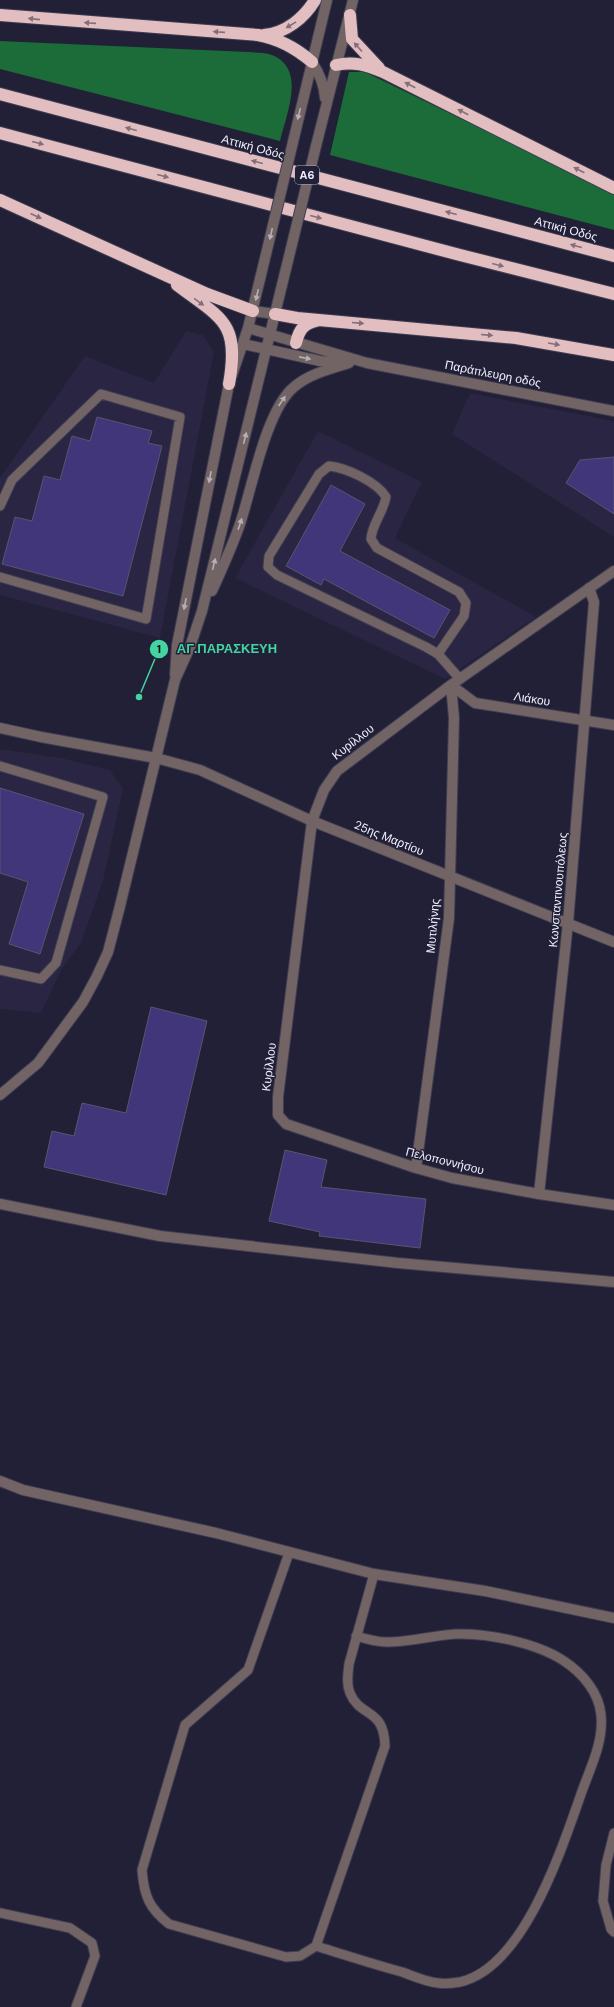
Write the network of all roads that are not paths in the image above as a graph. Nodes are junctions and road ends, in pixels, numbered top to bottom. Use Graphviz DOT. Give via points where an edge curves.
graph roads {
  1 [pos="316,0"];
  2 [pos="327,0"];
  3 [pos="353,0"];
  4 [pos="0,15"];
  5 [pos="350,15"];
  6 [pos="258,35"];
  7 [pos="312,62"];
  8 [pos="336,65"];
  9 [pos="383,72"];
  10 [pos="320,74"];
  11 [pos="0,94"];
  12 [pos="304,96"];
  13 [pos="325,108"];
  14 [pos="0,133"];
  15 [pos="614,188"];
  16 [pos="0,200"];
  17 [pos="614,256"];
  18 [pos="156,270"];
  19 [pos="614,294"];
  20 [pos="253,311"];
  21 [pos="275,314"];
  22 [pos="319,320"];
  23 [pos="248,328"];
  24 [pos="270,335"];
  25 [pos="296,343"];
  26 [pos="243,344"];
  27 [pos="267,350"];
  28 [pos="614,355"];
  29 [pos="349,363"];
  30 [pos="367,363"];
  31 [pos="229,384"];
  32 [pos="614,411"];
  33 [pos="0,506"];
  34 [pos="614,572"];
  35 [pos="0,576"];
  36 [pos="589,588"];
  37 [pos="202,611"];
  38 [pos="438,654"];
  39 [pos="175,680"];
  40 [pos="455,682"];
  41 [pos="585,720"];
  42 [pos="614,725"];
  43 [pos="0,728"];
  44 [pos="156,758"];
  45 [pos="0,766"];
  46 [pos="312,821"];
  47 [pos="449,877"];
  48 [pos="568,923"];
  49 [pos="614,942"];
  50 [pos="0,970"];
  51 [pos="0,1095"];
  52 [pos="278,1115"];
  53 [pos="416,1168"];
  54 [pos="539,1194"];
  55 [pos="0,1204"];
  56 [pos="614,1205"];
  57 [pos="614,1282"];
  58 [pos="0,1481"];
  59 [pos="289,1553"];
  60 [pos="374,1574"];
  61 [pos="614,1618"];
  62 [pos="356,1636"];
  63 [pos="614,1833"];
  64 [pos="0,1913"];
  65 [pos="614,1932"];
  66 [pos="316,1946"];
  67 [pos="76,2007"];
  1 -- 6 [label="highway, one-way" via="298,21 273,34"];
  2 -- 7 [label="street"];
  3 -- 5 [label="street"];
  6 -- 4 [label="highway, one-way"];
  5 -- 8 [label="street"];
  9 -- 5 [label="highway, one-way" via="352,39"];
  6 -- 7 [label="highway" via="299,50"];
  7 -- 10 [label="street"];
  7 -- 12 [label="street"];
  8 -- 9 [label="highway" via="348,62"];
  8 -- 10 [label="street"];
  8 -- 13 [label="street"];
  15 -- 9 [label="highway, one-way"];
  10 -- 12 [label="street"];
  10 -- 13 [label="street"];
  17 -- 11 [label="highway, Αττική Οδός / Α6, one-way"];
  12 -- 20 [label="street, one-way, bridge"];
  13 -- 21 [label="street, bridge"];
  14 -- 19 [label="highway, one-way"];
  16 -- 18 [label="highway, one-way"];
  18 -- 20 [label="highway" via="226,302"];
  18 -- 31 [label="highway, one-way" via="216,314 227,328 233,349"];
  20 -- 21 [label="street"];
  20 -- 23 [label="street"];
  21 -- 22 [label="highway"];
  21 -- 24 [label="street"];
  22 -- 25 [label="highway" via="300,329"];
  22 -- 28 [label="highway, one-way" via="516,338"];
  23 -- 24 [label="street, Παράπλευρη οδός"];
  23 -- 26 [label="street"];
  24 -- 25 [label="street, Παράπλευρη οδός"];
  24 -- 27 [label="street"];
  25 -- 30 [label="street, Παράπλευρη οδός"];
  26 -- 27 [label="street, Παράπλευρη οδός"];
  26 -- 31 [label="street"];
  27 -- 29 [label="street, Παράπλευρη οδός, one-way" via="320,362"];
  37 -- 27 [label="street, one-way"];
  29 -- 30 [label="street, Παράπλευρη οδός"];
  37 -- 29 [label="street, one-way" via="226,562 272,420 281,401 294,387 319,372"];
  30 -- 32 [label="street, Παράπλευρη οδός"];
  31 -- 39 [label="street, one-way" via="176,645"];
  33 -- 35 [label="lane" via="12,480 101,394 180,417 146,619"];
  34 -- 36 [label="street, Κυρίλλου"];
  36 -- 40 [label="street, Κυρίλλου"];
  36 -- 41 [label="street, Κωνσταντινουπόλεως" via="594,602"];
  37 -- 39 [label="street"];
  38 -- 38 [label="lane" via="276,575 268,567 269,556 319,474 329,466 341,467 380,488 386,497 371,531 370,539 377,548 459,592 466,603 464,616"];
  38 -- 40 [label="lane"];
  39 -- 44 [label="street"];
  40 -- 41 [label="street, Λιάκου" via="476,703"];
  40 -- 46 [label="street, Κυρίλλου" via="337,771 324,790"];
  40 -- 47 [label="street, Μυτιλήνης"];
  41 -- 42 [label="street, Λιάκου"];
  41 -- 48 [label="street, Κωνσταντινουπόλεως"];
  43 -- 44 [label="street, 25ης Μαρτίου"];
  44 -- 46 [label="street, 25ης Μαρτίου" via="200,770"];
  44 -- 51 [label="street" via="108,952 100,970 83,1002 38,1063"];
  45 -- 50 [label="lane" via="103,798 56,963 42,979"];
  46 -- 47 [label="street, 25ης Μαρτίου"];
  46 -- 52 [label="street, Κυρίλλου"];
  47 -- 48 [label="street, 25ης Μαρτίου"];
  47 -- 53 [label="street, Μυτιλήνης" via="449,918"];
  48 -- 49 [label="street, 25ης Μαρτίου"];
  48 -- 54 [label="street, Κωνσταντινουπόλεως"];
  52 -- 53 [label="street, Πελοποννήσου" via="286,1124"];
  53 -- 54 [label="street, Πελοποννήσου" via="452,1178"];
  54 -- 56 [label="street, Πελοποννήσου"];
  55 -- 57 [label="street" via="160,1236 398,1263"];
  58 -- 59 [label="street" via="23,1490 216,1533"];
  59 -- 60 [label="street"];
  59 -- 66 [label="lane" via="248,1670 185,1725 142,1870 143,1888 156,1914 169,1924 286,1957 300,1956"];
  60 -- 61 [label="street" via="485,1591"];
  60 -- 62 [label="lane"];
  62 -- 66 [label="lane" via="349,1664 350,1693 358,1704 380,1722 385,1732 385,1746"];
  62 -- 66 [label="lane" via="388,1642 458,1634 517,1642 544,1651 570,1666 582,1676 595,1693 601,1713 601,1732 597,1752 556,1863 526,1922 510,1947 493,1965 478,1975 460,1982 438,1983"];
  63 -- 65 [label="lane" via="606,1865 603,1901 610,1929"];
  64 -- 67 [label="lane" via="70,1928 92,1942 96,1956"];
}
